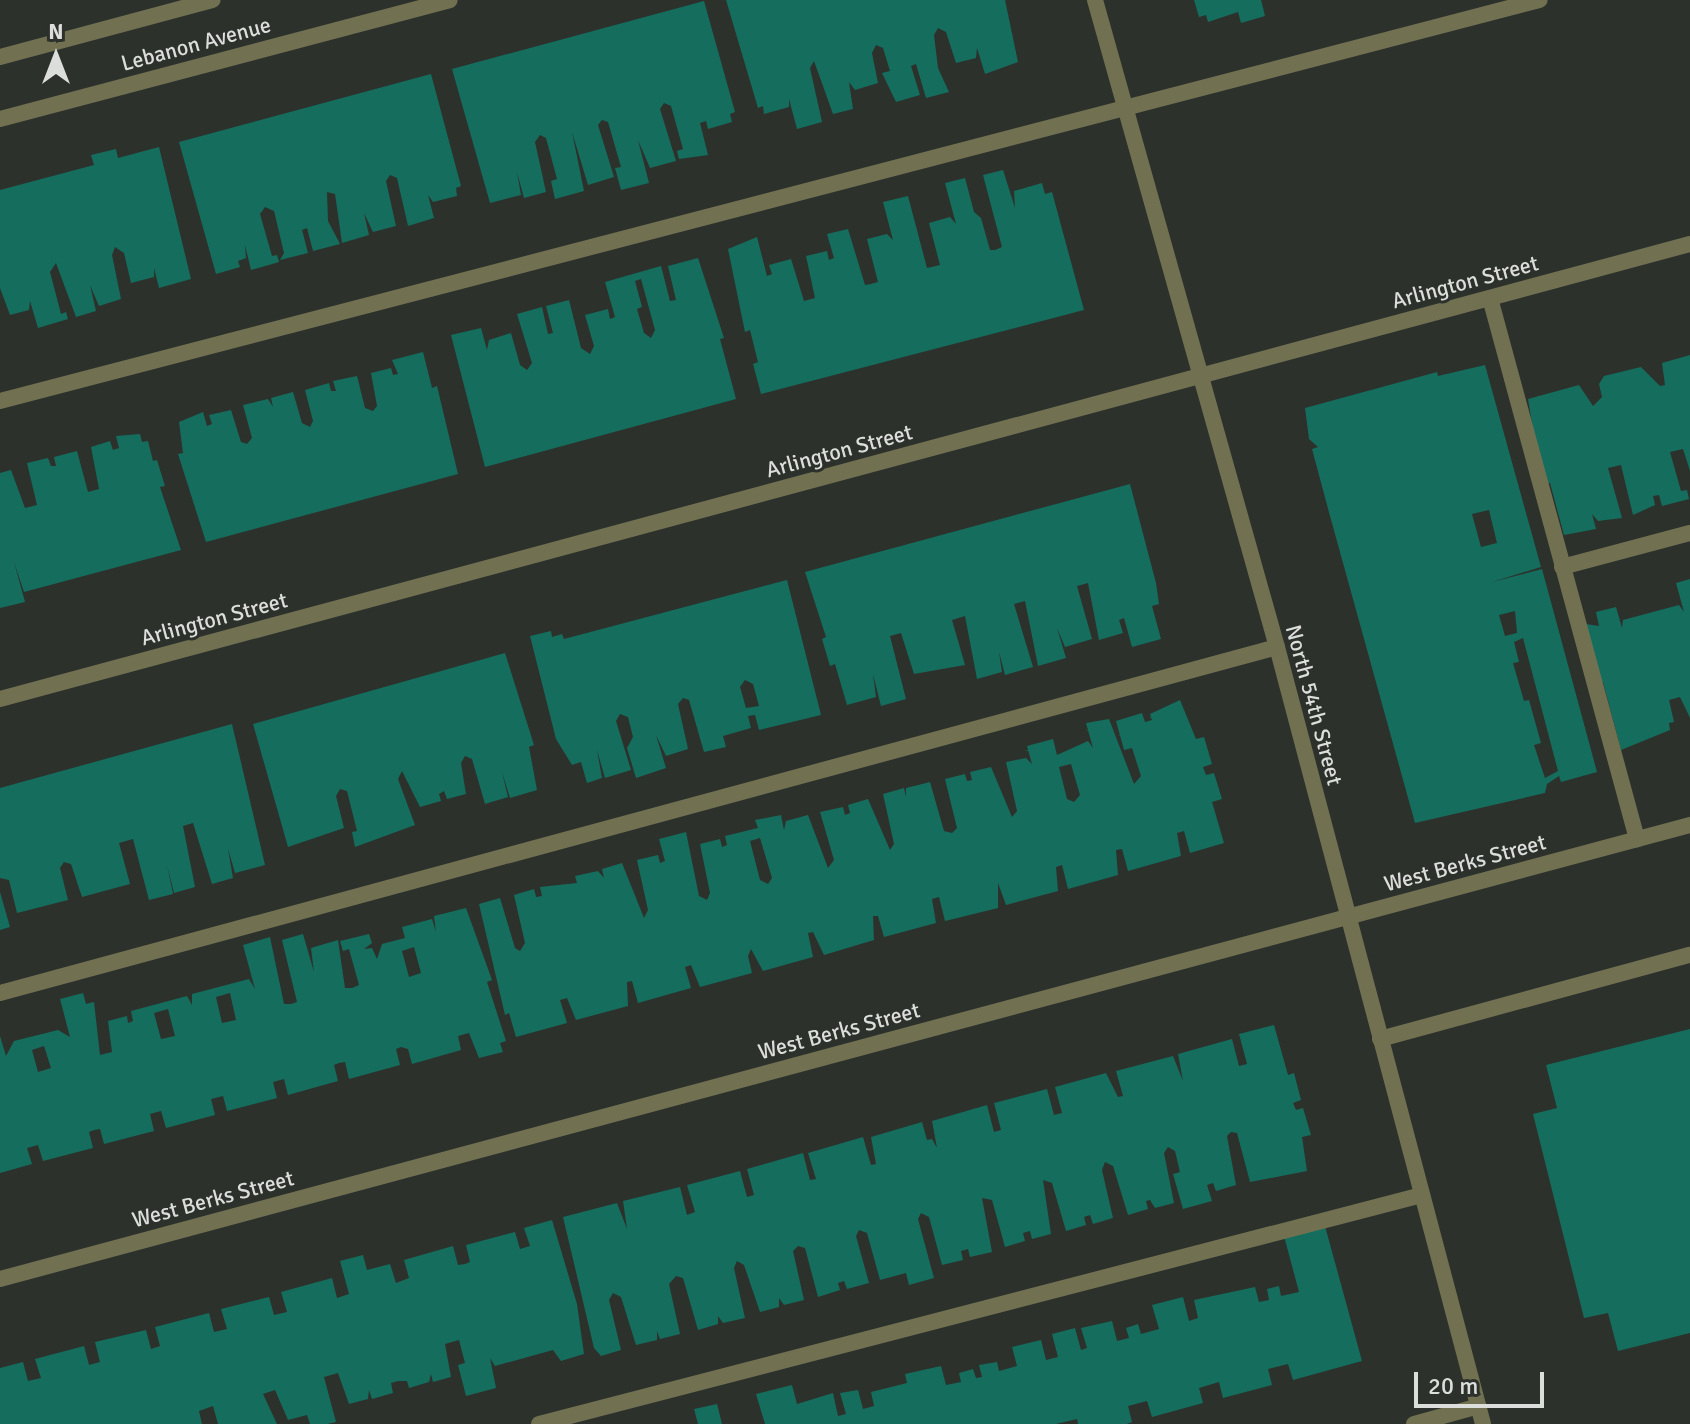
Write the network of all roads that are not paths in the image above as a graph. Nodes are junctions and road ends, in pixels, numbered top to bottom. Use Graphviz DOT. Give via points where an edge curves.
graph roads {
  1 [pos="213,0"];
  2 [pos="450,0"];
  3 [pos="1095,0"];
  4 [pos="1540,0"];
  5 [pos="401,6"];
  6 [pos="0,57"];
  7 [pos="1123,110"];
  8 [pos="0,119"];
  9 [pos="1690,244"];
  10 [pos="1490,298"];
  11 [pos="1201,376"];
  12 [pos="0,401"];
  13 [pos="1690,533"];
  14 [pos="1562,567"];
  15 [pos="1277,647"];
  16 [pos="0,699"];
  17 [pos="1690,825"];
  18 [pos="1637,839"];
  19 [pos="1347,917"];
  20 [pos="1690,955"];
  21 [pos="0,993"];
  22 [pos="1380,1039"];
  23 [pos="1422,1195"];
  24 [pos="0,1279"];
  25 [pos="1479,1406"];
  26 [pos="539,1424"];
  27 [pos="1414,1424"];
  28 [pos="1483,1424"];
  1 -- 6 [label="street, Lebanon Avenue"];
  2 -- 5 [label="street, Lebanon Avenue"];
  3 -- 7 [label="street, North 54th Street"];
  4 -- 7 [label="street"];
  5 -- 8 [label="street, Lebanon Avenue"];
  7 -- 11 [label="street, North 54th Street"];
  7 -- 12 [label="street"];
  9 -- 10 [label="street, Arlington Street"];
  10 -- 11 [label="street, Arlington Street"];
  10 -- 14 [label="street"];
  11 -- 15 [label="street, North 54th Street"];
  11 -- 16 [label="street, Arlington Street"];
  13 -- 14 [label="street"];
  14 -- 18 [label="street"];
  15 -- 19 [label="street, North 54th Street"];
  15 -- 21 [label="street"];
  17 -- 18 [label="street, West Berks Street"];
  18 -- 19 [label="street, West Berks Street"];
  19 -- 22 [label="street, North 54th Street"];
  19 -- 24 [label="street, West Berks Street"];
  20 -- 22 [label="street"];
  22 -- 23 [label="street, North 54th Street"];
  23 -- 25 [label="street, North 54th Street"];
  23 -- 26 [label="street"];
  25 -- 27 [label="street"];
  25 -- 28 [label="street, North 54th Street"];
}
